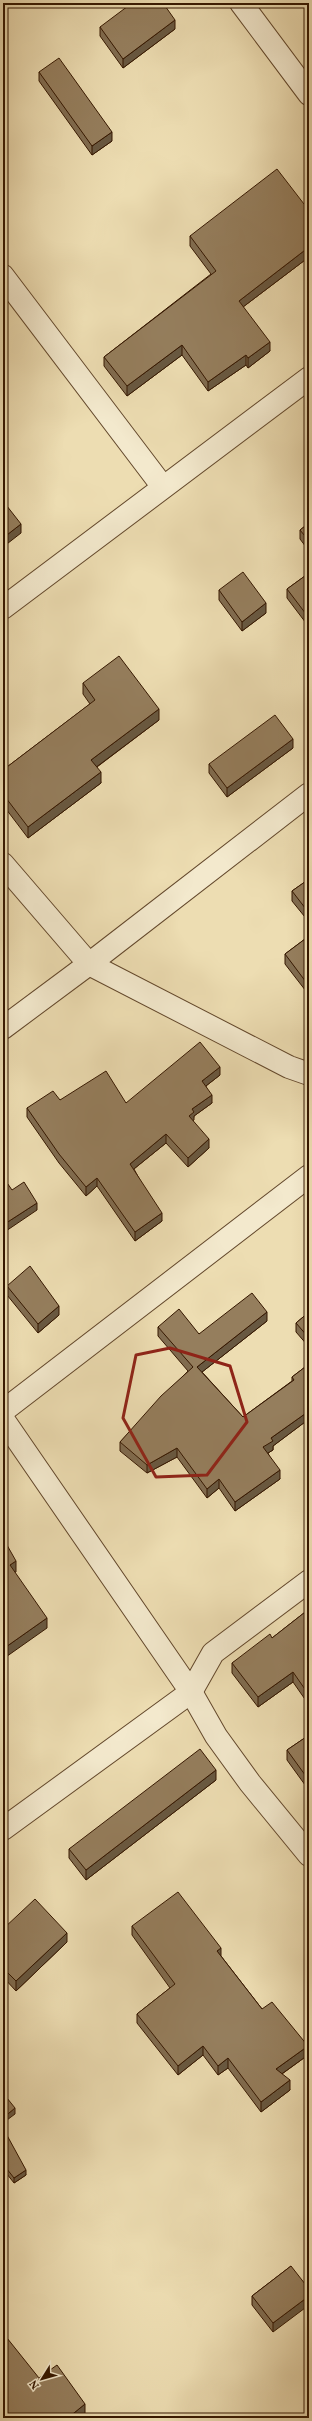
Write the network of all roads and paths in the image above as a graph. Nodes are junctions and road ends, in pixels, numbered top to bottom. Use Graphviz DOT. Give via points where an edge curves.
graph roads {
  1 [pos="241,3"];
  2 [pos="309,94"];
  3 [pos="3,276"];
  4 [pos="309,378"];
  5 [pos="163,487"];
  6 [pos="3,608"];
  7 [pos="309,794"];
  8 [pos="3,864"];
  9 [pos="89,964"];
  10 [pos="3,1028"];
  11 [pos="309,1074"];
  12 [pos="309,1176"];
  13 [pos="3,1411"];
  14 [pos="3,1419"];
  15 [pos="309,1581"];
  16 [pos="191,1692"];
  17 [pos="3,1829"];
  18 [pos="309,1855"];
  1 -- 2 [label="street"];
  3 -- 5 [label="street"];
  4 -- 5 [label="street"];
  5 -- 6 [label="street"];
  7 -- 9 [label="street"];
  8 -- 9 [label="street"];
  9 -- 10 [label="street"];
  9 -- 11 [label="street" via="289,1067"];
  12 -- 13 [label="street"];
  14 -- 16 [label="street"];
  15 -- 16 [label="street" via="213,1653"];
  16 -- 17 [label="street"];
  16 -- 18 [label="street" via="216,1736 250,1784"];
}
